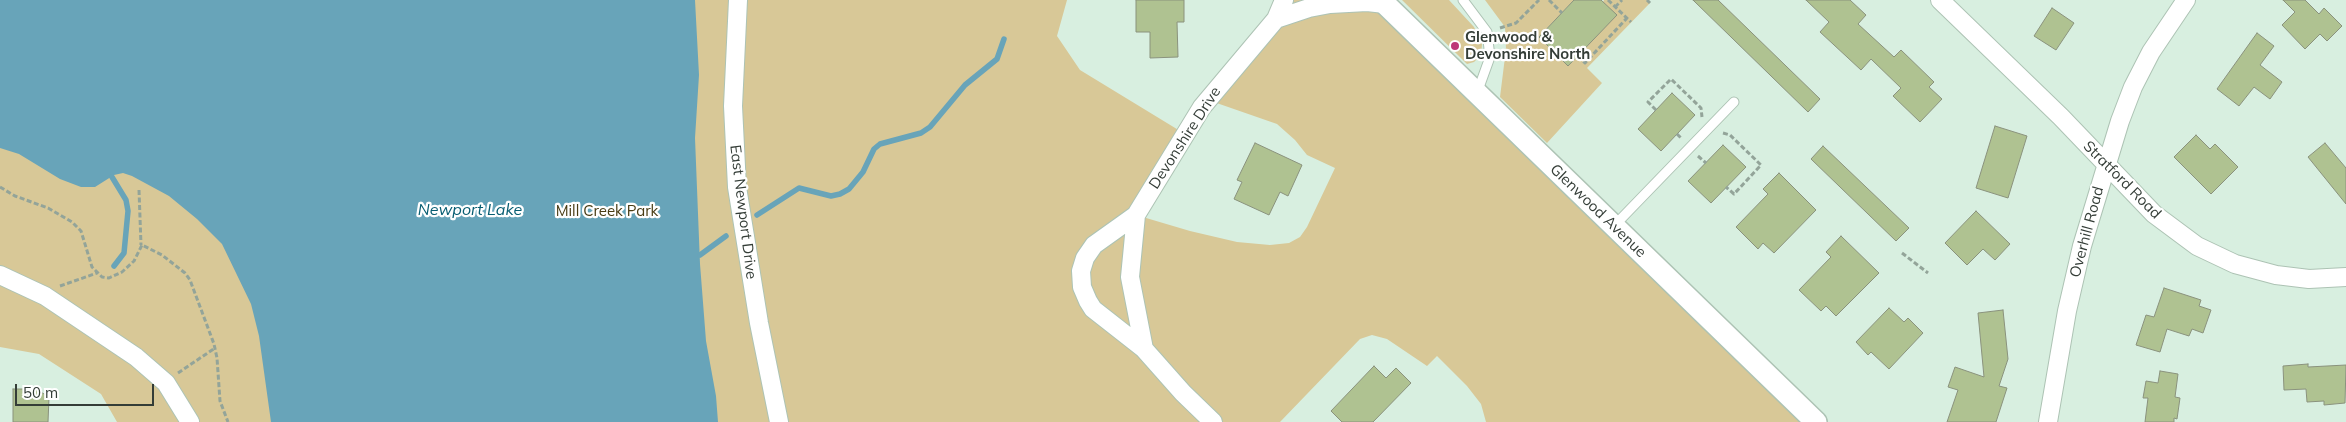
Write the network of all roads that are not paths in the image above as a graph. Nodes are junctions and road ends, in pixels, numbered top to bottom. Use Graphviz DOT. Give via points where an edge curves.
graph roads {
  1 [pos="738,0"];
  2 [pos="1284,0"];
  3 [pos="1463,0"];
  4 [pos="1940,0"];
  5 [pos="2186,0"];
  6 [pos="1383,2"];
  7 [pos="1276,19"];
  8 [pos="1477,93"];
  9 [pos="1734,102"];
  10 [pos="2106,164"];
  11 [pos="1136,215"];
  12 [pos="1614,226"];
  13 [pos="0,276"];
  14 [pos="2346,277"];
  15 [pos="1144,349"];
  16 [pos="190,422"];
  17 [pos="779,422"];
  18 [pos="1213,422"];
  19 [pos="1816,422"];
  20 [pos="2048,422"];
  1 -- 17 [label="street, East Newport Drive" via="733,106 737,186 758,323"];
  2 -- 7 [label="street, Devonshire Drive"];
  3 -- 8 [label="lane" via="1487,32 1490,57"];
  4 -- 10 [label="street, Stratford Road"];
  5 -- 10 [label="street, Overhill Road" via="2150,52 2120,120"];
  6 -- 7 [label="street" via="1330,4"];
  6 -- 8 [label="street, Glenwood Avenue"];
  7 -- 11 [label="street, Devonshire Drive" via="1202,107"];
  8 -- 12 [label="street, Glenwood Avenue"];
  9 -- 12 [label="lane"];
  10 -- 14 [label="street, Stratford Road" via="2162,221 2215,256 2276,275 2309,279"];
  10 -- 20 [label="street, Overhill Road" via="2067,311"];
  11 -- 15 [label="street, Devonshire Drive" via="1130,277"];
  11 -- 15 [label="street, Devonshire Drive" via="1094,245 1081,272 1082,287 1093,309"];
  12 -- 19 [label="street, Glenwood Avenue"];
  13 -- 16 [label="street" via="44,296 136,357 166,383"];
  15 -- 18 [label="street, Devonshire Drive"];
}
